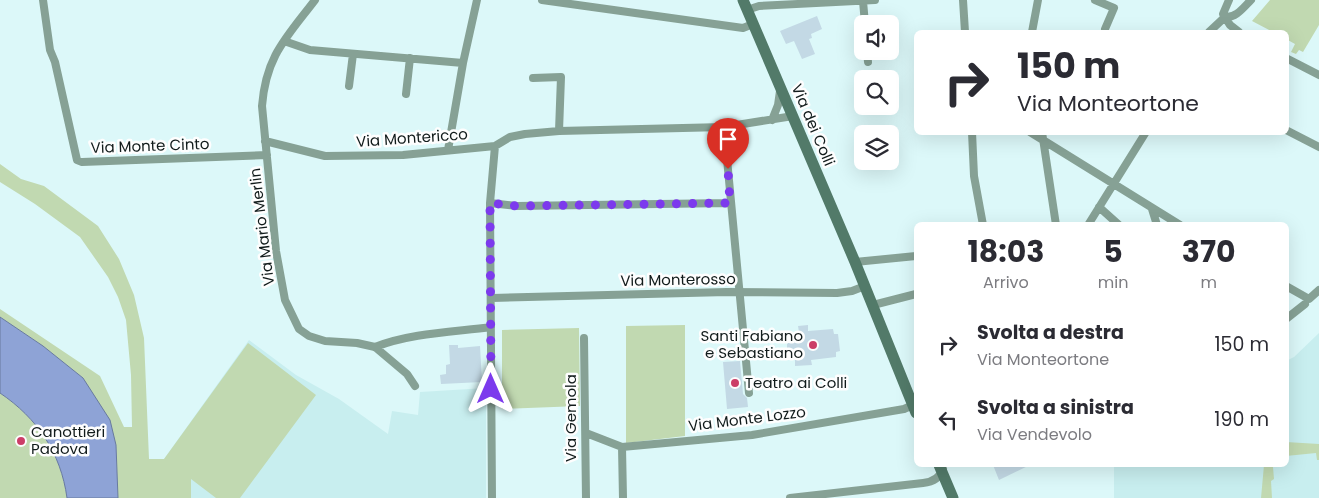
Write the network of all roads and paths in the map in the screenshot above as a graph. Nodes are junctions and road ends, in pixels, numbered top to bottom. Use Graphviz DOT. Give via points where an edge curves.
graph roads {
  1 [pos="43,0"];
  2 [pos="315,0"];
  3 [pos="477,0"];
  4 [pos="542,0"];
  5 [pos="876,0"];
  6 [pos="963,0"];
  7 [pos="1038,0"];
  8 [pos="1095,0"];
  9 [pos="1229,0"];
  10 [pos="1251,0"];
  11 [pos="827,1"];
  12 [pos="863,1"];
  13 [pos="745,5"];
  14 [pos="864,15"];
  15 [pos="1224,17"];
  16 [pos="753,24"];
  17 [pos="1106,29"];
  18 [pos="965,30"];
  19 [pos="1032,30"];
  20 [pos="1211,30"];
  21 [pos="1236,30"];
  22 [pos="284,41"];
  23 [pos="353,54"];
  24 [pos="410,58"];
  25 [pos="1289,60"];
  26 [pos="463,63"];
  27 [pos="1319,75"];
  28 [pos="533,78"];
  29 [pos="348,86"];
  30 [pos="780,86"];
  31 [pos="406,94"];
  32 [pos="793,116"];
  33 [pos="772,120"];
  34 [pos="724,127"];
  35 [pos="559,131"];
  36 [pos="1289,132"];
  37 [pos="972,135"];
  38 [pos="1144,135"];
  39 [pos="1042,136"];
  40 [pos="265,141"];
  41 [pos="494,146"];
  42 [pos="1319,147"];
  43 [pos="448,150"];
  44 [pos="267,156"];
  45 [pos="1114,184"];
  46 [pos="490,203"];
  47 [pos="730,203"];
  48 [pos="1099,207"];
  49 [pos="1152,209"];
  50 [pos="983,222"];
  51 [pos="1056,222"];
  52 [pos="1090,222"];
  53 [pos="1116,222"];
  54 [pos="1156,222"];
  55 [pos="1175,222"];
  56 [pos="914,256"];
  57 [pos="855,262"];
  58 [pos="865,286"];
  59 [pos="1289,288"];
  60 [pos="1319,290"];
  61 [pos="739,292"];
  62 [pos="914,295"];
  63 [pos="492,298"];
  64 [pos="1307,302"];
  65 [pos="873,305"];
  66 [pos="1289,317"];
  67 [pos="491,327"];
  68 [pos="584,338"];
  69 [pos="375,348"];
  70 [pos="415,386"];
  71 [pos="750,393"];
  72 [pos="914,407"];
  73 [pos="914,409"];
  74 [pos="586,433"];
  75 [pos="622,447"];
  76 [pos="941,467"];
  77 [pos="492,498"];
  78 [pos="586,498"];
  79 [pos="623,498"];
  80 [pos="790,498"];
  81 [pos="953,498"];
  1 -- 44 [label="street, Via Monte Cinto" via="50,50 78,160"];
  2 -- 22 [label="street, Via Mario Merlin"];
  3 -- 26 [label="street"];
  4 -- 16 [label="street" via="743,28"];
  5 -- 12 [label="street"];
  6 -- 18 [label="street"];
  7 -- 19 [label="street"];
  8 -- 17 [label="street" via="1114,8"];
  9 -- 15 [label="street" via="1223,11"];
  10 -- 15 [label="street" via="1237,14"];
  11 -- 12 [label="street"];
  11 -- 13 [label="street"];
  12 -- 14 [label="street"];
  13 -- 16 [label="main road, Via dei Colli"];
  15 -- 20 [label="street"];
  15 -- 21 [label="street"];
  16 -- 30 [label="main road, Via dei Colli"];
  22 -- 23 [label="street" via="310,50"];
  22 -- 40 [label="street, Via Mario Merlin" via="272,59 264,83"];
  23 -- 24 [label="street"];
  23 -- 29 [label="street"];
  24 -- 26 [label="street"];
  24 -- 31 [label="street"];
  25 -- 27 [label="street"];
  26 -- 43 [label="street"];
  28 -- 35 [label="street" via="561,77"];
  30 -- 32 [label="main road, Via dei Colli"];
  30 -- 33 [label="street"];
  32 -- 33 [label="street, Via Montericco"];
  32 -- 57 [label="main road, Via dei Colli"];
  33 -- 34 [label="street, Via Montericco"];
  34 -- 35 [label="street, Via Montericco"];
  34 -- 47 [label="street"];
  35 -- 41 [label="street, Via Montericco" via="510,137"];
  36 -- 42 [label="street"];
  37 -- 50 [label="street" via="974,176"];
  38 -- 45 [label="street"];
  39 -- 45 [label="street"];
  39 -- 51 [label="street"];
  40 -- 43 [label="street, Via Montericco" via="325,156 403,155"];
  40 -- 44 [label="street, Via Mario Merlin"];
  41 -- 43 [label="street, Via Montericco"];
  41 -- 46 [label="street"];
  44 -- 69 [label="street, Via Mario Merlin" via="276,251 285,300 299,329 325,341"];
  45 -- 48 [label="street"];
  45 -- 49 [label="street"];
  46 -- 47 [label="street" via="517,206"];
  46 -- 63 [label="street"];
  47 -- 61 [label="street"];
  48 -- 52 [label="street"];
  48 -- 53 [label="street"];
  49 -- 54 [label="street"];
  49 -- 55 [label="street"];
  56 -- 57 [label="street"];
  57 -- 58 [label="main road, Via dei Colli"];
  58 -- 61 [label="street, Via Monterosso" via="837,293"];
  58 -- 65 [label="main road, Via dei Colli"];
  59 -- 64 [label="street"];
  60 -- 64 [label="street"];
  61 -- 63 [label="street, Via Monterosso"];
  61 -- 71 [label="street"];
  62 -- 65 [label="street"];
  63 -- 67 [label="street"];
  64 -- 66 [label="street"];
  65 -- 72 [label="main road, Via dei Colli"];
  67 -- 69 [label="street" via="388,342"];
  67 -- 77 [label="street"];
  68 -- 74 [label="street, Via Gemola"];
  69 -- 70 [label="street, Via Mario Merlin" via="407,374"];
  73 -- 75 [label="street, Via Monte Lozzo" via="752,435"];
  74 -- 75 [label="street, Via Monte Lozzo"];
  74 -- 78 [label="street, Via Gemola"];
  75 -- 79 [label="street"];
  76 -- 80 [label="street" via="931,482"];
  76 -- 81 [label="main road"];
}
